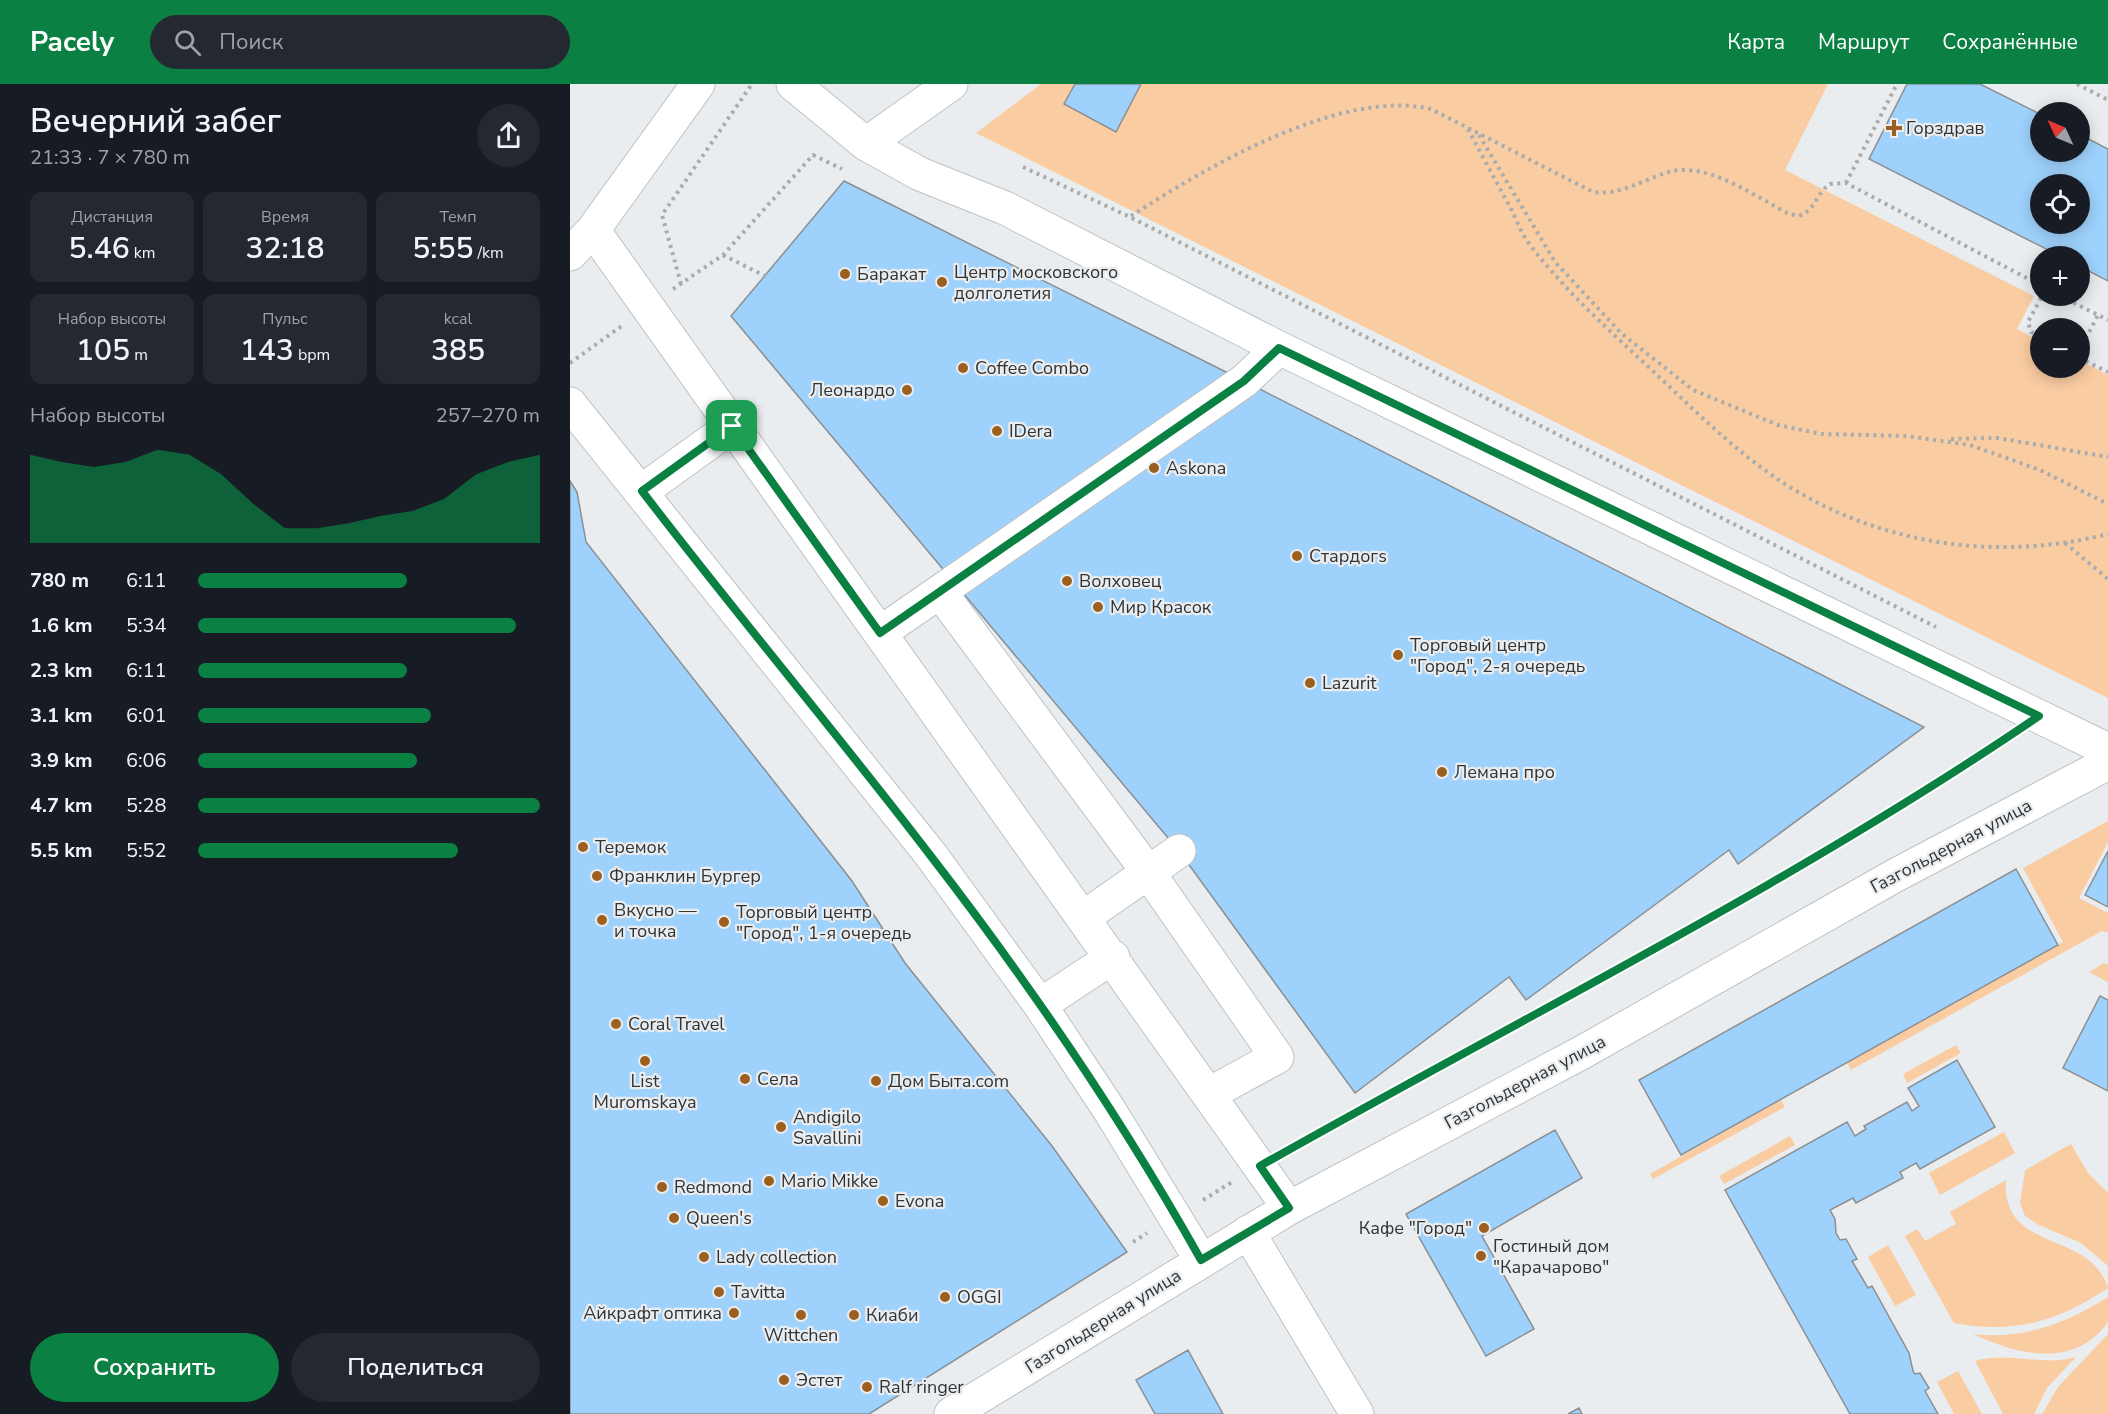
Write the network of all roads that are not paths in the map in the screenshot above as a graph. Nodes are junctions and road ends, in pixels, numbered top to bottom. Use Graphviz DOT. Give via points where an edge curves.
graph roads {
  1 [pos="698,84"];
  2 [pos="793,84"];
  3 [pos="951,84"];
  4 [pos="866,144"];
  5 [pos="593,230"];
  6 [pos="570,254"];
  7 [pos="1279,348"];
  8 [pos="570,404"];
  9 [pos="732,426"];
  10 [pos="642,491"];
  11 [pos="940,592"];
  12 [pos="880,633"];
  13 [pos="2108,750"];
  14 [pos="2108,763"];
  15 [pos="1179,851"];
  16 [pos="1148,872"];
  17 [pos="1084,917"];
  18 [pos="1113,957"];
  19 [pos="1040,1005"];
  20 [pos="1209,1094"];
  21 [pos="1289,1208"];
  22 [pos="1248,1232"];
  23 [pos="1201,1260"];
  24 [pos="951,1414"];
  25 [pos="1357,1414"];
  1 -- 5 [label="street"];
  2 -- 4 [label="street"];
  3 -- 4 [label="street"];
  4 -- 7 [label="street" via="920,174 1005,208"];
  5 -- 6 [label="street"];
  5 -- 9 [label="street"];
  7 -- 11 [label="street" via="1244,381"];
  7 -- 13 [label="street"];
  8 -- 10 [label="street"];
  9 -- 10 [label="street"];
  9 -- 12 [label="street"];
  10 -- 19 [label="street" via="931,855"];
  11 -- 12 [label="street"];
  11 -- 16 [label="street"];
  12 -- 17 [label="street"];
  14 -- 21 [label="street, Газгольдерная улица" via="1896,875 1581,1053"];
  15 -- 16 [label="street"];
  16 -- 17 [label="street"];
  16 -- 20 [label="street" via="1277,1057"];
  17 -- 18 [label="street"];
  18 -- 19 [label="street"];
  18 -- 20 [label="street"];
  19 -- 23 [label="street"];
  20 -- 21 [label="street"];
  21 -- 22 [label="street, Газгольдерная улица"];
  22 -- 23 [label="street, Газгольдерная улица"];
  22 -- 25 [label="street"];
  23 -- 24 [label="street, Газгольдерная улица"];
}
